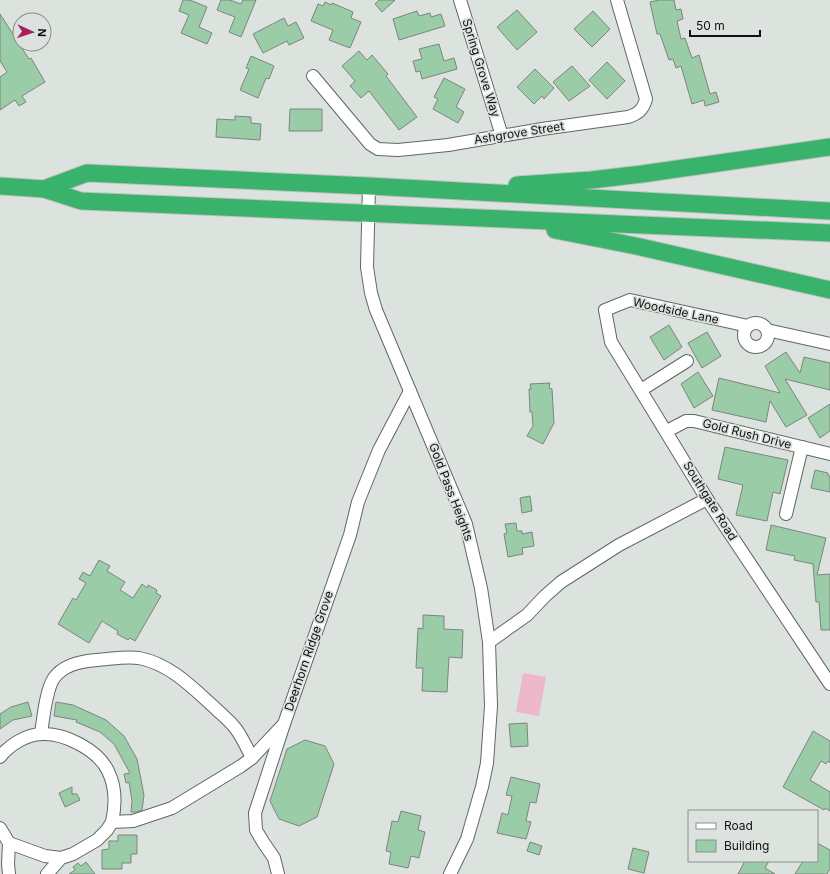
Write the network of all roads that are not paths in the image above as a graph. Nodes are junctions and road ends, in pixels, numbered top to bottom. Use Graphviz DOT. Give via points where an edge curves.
graph roads {
  1 [pos="460,0"];
  2 [pos="618,0"];
  3 [pos="313,76"];
  4 [pos="502,136"];
  5 [pos="830,147"];
  6 [pos="0,186"];
  7 [pos="369,186"];
  8 [pos="390,187"];
  9 [pos="44,189"];
  10 [pos="830,211"];
  11 [pos="368,214"];
  12 [pos="460,217"];
  13 [pos="830,233"];
  14 [pos="830,290"];
  15 [pos="605,310"];
  16 [pos="748,326"];
  17 [pos="767,330"];
  18 [pos="830,344"];
  19 [pos="687,361"];
  20 [pos="641,390"];
  21 [pos="410,391"];
  22 [pos="667,431"];
  23 [pos="802,447"];
  24 [pos="830,454"];
  25 [pos="707,499"];
  26 [pos="786,514"];
  27 [pos="489,642"];
  28 [pos="830,684"];
  29 [pos="284,724"];
  30 [pos="41,734"];
  31 [pos="0,756"];
  32 [pos="252,758"];
  33 [pos="112,822"];
  34 [pos="0,828"];
  35 [pos="9,843"];
  36 [pos="61,858"];
  37 [pos="10,874"];
  38 [pos="47,874"];
  39 [pos="278,874"];
  40 [pos="450,874"];
  1 -- 4 [label="street, Spring Grove Way"];
  2 -- 4 [label="street, Ashgrove Street" via="646,99 641,111 628,117"];
  3 -- 4 [label="street, Ashgrove Street" via="370,144 378,149 398,150 448,145"];
  5 -- 8 [label="highway" via="592,180"];
  6 -- 9 [label="highway"];
  7 -- 8 [label="highway"];
  7 -- 9 [label="highway" via="86,173"];
  7 -- 11 [label="street, Gold Pass Heights"];
  8 -- 10 [label="highway"];
  9 -- 11 [label="highway" via="80,201"];
  11 -- 12 [label="highway"];
  11 -- 21 [label="street, Gold Pass Heights" via="367,267 371,292"];
  12 -- 13 [label="highway"];
  12 -- 14 [label="highway" via="597,237"];
  15 -- 16 [label="street, Woodside Lane" via="630,300"];
  15 -- 20 [label="street, Southgate Road" via="612,342"];
  16 -- 17 [label="street" via="757,323"];
  16 -- 17 [label="street" via="744,337 754,346 762,345 766,341"];
  17 -- 18 [label="street"];
  19 -- 20 [label="street"];
  20 -- 22 [label="street, Southgate Road"];
  21 -- 27 [label="street, Gold Pass Heights" via="466,524 481,588"];
  21 -- 29 [label="street, Deerhorn Ridge Grove" via="379,450 358,502 350,535"];
  22 -- 23 [label="street, Gold Rush Drive" via="686,421 694,421"];
  22 -- 25 [label="street, Southgate Road"];
  23 -- 24 [label="street, Gold Rush Drive"];
  23 -- 26 [label="street"];
  25 -- 27 [label="street" via="619,545 561,582 526,615"];
  25 -- 28 [label="street, Southgate Road"];
  27 -- 40 [label="street, Gold Pass Heights" via="491,706 487,763 466,839"];
  29 -- 32 [label="street, Deerhorn Ridge Grove"];
  29 -- 39 [label="street" via="255,813 256,830 274,858"];
  30 -- 31 [label="street" via="30,736 12,745"];
  30 -- 32 [label="street" via="50,685 61,671 87,661 138,658 169,669 190,685 236,728"];
  30 -- 33 [label="street" via="81,744 101,760 113,784 115,811"];
  32 -- 33 [label="street, Deerhorn Ridge Grove" via="172,808 133,821"];
  33 -- 36 [label="street" via="107,830 84,849"];
  34 -- 35 [label="street"];
  35 -- 36 [label="street" via="45,856"];
  35 -- 37 [label="street"];
  36 -- 38 [label="street"];
}
